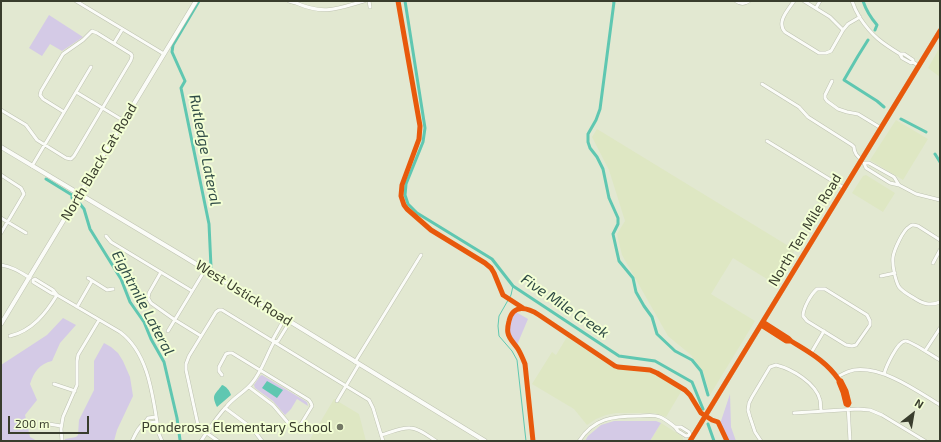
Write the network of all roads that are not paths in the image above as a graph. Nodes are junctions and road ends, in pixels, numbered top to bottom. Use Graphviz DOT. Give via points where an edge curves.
graph roads {
  1 [pos="76,1"];
  2 [pos="196,1"];
  3 [pos="290,1"];
  4 [pos="364,1"];
  5 [pos="369,1"];
  6 [pos="736,1"];
  7 [pos="794,1"];
  8 [pos="804,1"];
  9 [pos="820,1"];
  10 [pos="852,1"];
  11 [pos="295,2"];
  12 [pos="748,2"];
  13 [pos="370,7"];
  14 [pos="816,8"];
  15 [pos="860,17"];
  16 [pos="122,30"];
  17 [pos="843,30"];
  18 [pos="940,31"];
  19 [pos="114,43"];
  20 [pos="164,54"];
  21 [pos="919,66"];
  22 [pos="91,67"];
  23 [pos="832,82"];
  24 [pos="762,84"];
  25 [pos="76,92"];
  26 [pos="102,108"];
  27 [pos="1,110"];
  28 [pos="64,112"];
  29 [pos="124,121"];
  30 [pos="881,128"];
  31 [pos="767,141"];
  32 [pos="45,145"];
  33 [pos="1,147"];
  34 [pos="862,162"];
  35 [pos="32,166"];
  36 [pos="1,174"];
  37 [pos="899,185"];
  38 [pos="844,188"];
  39 [pos="80,194"];
  40 [pos="940,200"];
  41 [pos="1,218"];
  42 [pos="7,222"];
  43 [pos="1,232"];
  44 [pos="26,233"];
  45 [pos="106,236"];
  46 [pos="940,240"];
  47 [pos="940,250"];
  48 [pos="421,255"];
  49 [pos="932,263"];
  50 [pos="1,266"];
  51 [pos="205,270"];
  52 [pos="161,272"];
  53 [pos="895,272"];
  54 [pos="881,276"];
  55 [pos="88,278"];
  56 [pos="31,279"];
  57 [pos="92,281"];
  58 [pos="113,289"];
  59 [pos="192,291"];
  60 [pos="57,295"];
  61 [pos="940,302"];
  62 [pos="77,307"];
  63 [pos="99,320"];
  64 [pos="175,320"];
  65 [pos="286,321"];
  66 [pos="1,324"];
  67 [pos="762,324"];
  68 [pos="940,328"];
  69 [pos="168,331"];
  70 [pos="824,332"];
  71 [pos="10,336"];
  72 [pos="201,336"];
  73 [pos="274,342"];
  74 [pos="925,351"];
  75 [pos="811,353"];
  76 [pos="940,360"];
  77 [pos="357,363"];
  78 [pos="260,370"];
  79 [pos="884,374"];
  80 [pos="222,375"];
  81 [pos="838,378"];
  82 [pos="54,384"];
  83 [pos="346,386"];
  84 [pos="249,387"];
  85 [pos="75,391"];
  86 [pos="337,401"];
  87 [pos="940,405"];
  88 [pos="225,408"];
  89 [pos="848,409"];
  90 [pos="821,410"];
  91 [pos="794,412"];
  92 [pos="156,417"];
  93 [pos="146,421"];
  94 [pos="157,422"];
  95 [pos="49,424"];
  96 [pos="61,426"];
  97 [pos="207,433"];
  98 [pos="381,435"];
  99 [pos="690,438"];
  100 [pos="481,440"];
  101 [pos="62,441"];
  102 [pos="132,441"];
  103 [pos="162,441"];
  104 [pos="201,441"];
  105 [pos="218,441"];
  106 [pos="262,441"];
  107 [pos="383,441"];
  108 [pos="436,441"];
  109 [pos="579,441"];
  110 [pos="762,441"];
  111 [pos="850,441"];
  112 [pos="924,441"];
  1 -- 20 [label="street"];
  2 -- 20 [label="main road, North Black Cat Road"];
  3 -- 11 [label="street"];
  4 -- 11 [label="street" via="326,10 307,8"];
  5 -- 13 [label="street"];
  6 -- 12 [label="street"];
  7 -- 17 [label="street" via="782,20 782,28 819,53 826,54 831,51"];
  8 -- 14 [label="street"];
  9 -- 14 [label="street"];
  10 -- 15 [label="street"];
  14 -- 17 [label="street" via="834,20"];
  15 -- 17 [label="street"];
  15 -- 21 [label="street" via="874,36"];
  16 -- 19 [label="street"];
  18 -- 21 [label="main road, North Ten Mile Road"];
  19 -- 26 [label="street" via="132,56"];
  19 -- 28 [label="street" via="94,31 63,54 40,95"];
  20 -- 29 [label="main road, North Black Cat Road"];
  21 -- 30 [label="main road, North Ten Mile Road"];
  22 -- 25 [label="street"];
  23 -- 30 [label="street" via="825,93 827,101 838,109 858,114"];
  24 -- 34 [label="street" via="852,145"];
  25 -- 26 [label="street"];
  25 -- 28 [label="street"];
  26 -- 29 [label="street"];
  26 -- 32 [label="street" via="71,159"];
  27 -- 32 [label="street" via="26,125 37,140"];
  28 -- 32 [label="street"];
  29 -- 39 [label="main road, North Black Cat Road"];
  30 -- 34 [label="main road, North Ten Mile Road"];
  31 -- 38 [label="street"];
  32 -- 35 [label="street"];
  33 -- 35 [label="main road, West Ustick Road"];
  34 -- 37 [label="street" via="866,168 890,183"];
  34 -- 37 [label="street" via="869,163 894,177"];
  34 -- 38 [label="main road, North Ten Mile Road"];
  35 -- 39 [label="main road, West Ustick Road"];
  36 -- 42 [label="street" via="19,186 24,194"];
  37 -- 40 [label="street" via="913,193"];
  38 -- 67 [label="main road, North Ten Mile Road"];
  39 -- 51 [label="main road, West Ustick Road"];
  39 -- 56 [label="main road, North Black Cat Road"];
  41 -- 42 [label="street"];
  42 -- 43 [label="street"];
  42 -- 44 [label="street"];
  45 -- 52 [label="street" via="111,242"];
  46 -- 53 [label="street" via="915,225 906,229 895,249"];
  47 -- 49 [label="street"];
  48 -- 77 [label="street"];
  50 -- 56 [label="street" via="16,269"];
  51 -- 59 [label="street"];
  51 -- 65 [label="main road, West Ustick Road"];
  52 -- 59 [label="street"];
  52 -- 64 [label="street" via="148,298"];
  53 -- 54 [label="street"];
  53 -- 61 [label="street" via="898,284 907,294 924,304"];
  55 -- 57 [label="street"];
  56 -- 60 [label="street" via="47,286"];
  56 -- 66 [label="main road, North Black Cat Road"];
  57 -- 58 [label="street" via="107,290"];
  57 -- 62 [label="street"];
  59 -- 64 [label="street"];
  60 -- 62 [label="street"];
  60 -- 71 [label="street" via="35,323"];
  62 -- 63 [label="street"];
  63 -- 85 [label="street" via="78,355 78,380"];
  63 -- 92 [label="street" via="123,335 134,347 148,375"];
  64 -- 69 [label="street"];
  64 -- 72 [label="street"];
  65 -- 73 [label="street" via="276,333"];
  65 -- 73 [label="street" via="286,328 278,341"];
  65 -- 77 [label="main road, West Ustick Road"];
  67 -- 75 [label="street"];
  67 -- 99 [label="main road, North Ten Mile Road"];
  68 -- 74 [label="street"];
  70 -- 70 [label="street" via="803,316 803,310 817,289 825,289 867,315 870,321 870,325 856,345 849,346"];
  70 -- 75 [label="street"];
  72 -- 73 [label="street" via="216,312 222,310"];
  72 -- 97 [label="street" via="188,359 186,370 198,425"];
  73 -- 78 [label="street"];
  73 -- 83 [label="street"];
  74 -- 76 [label="street"];
  74 -- 79 [label="street" via="911,342 904,341 888,363"];
  75 -- 81 [label="street" via="827,365"];
  77 -- 83 [label="street"];
  77 -- 100 [label="main road, West Ustick Road"];
  78 -- 80 [label="street" via="229,353 219,367"];
  78 -- 84 [label="street"];
  78 -- 84 [label="street" via="309,400 312,406 301,424 298,427 290,425 273,405"];
  79 -- 81 [label="street" via="862,370 846,372"];
  79 -- 87 [label="street"];
  81 -- 89 [label="street" via="846,391"];
  82 -- 85 [label="street"];
  83 -- 86 [label="street"];
  83 -- 98 [label="street" via="371,403"];
  84 -- 88 [label="street"];
  85 -- 96 [label="street"];
  88 -- 97 [label="street"];
  88 -- 106 [label="street" via="252,428"];
  89 -- 90 [label="street"];
  89 -- 111 [label="street"];
  89 -- 112 [label="street" via="870,410 882,415"];
  90 -- 91 [label="street"];
  90 -- 110 [label="street" via="820,399 805,380 784,367 770,367 752,397 748,410 755,432"];
  92 -- 93 [label="street" via="148,418"];
  92 -- 94 [label="street"];
  93 -- 94 [label="street"];
  93 -- 102 [label="street"];
  94 -- 103 [label="street"];
  95 -- 96 [label="street"];
  96 -- 101 [label="street"];
  97 -- 104 [label="street"];
  97 -- 105 [label="street"];
  98 -- 107 [label="street"];
  98 -- 108 [label="street" via="409,428 418,430"];
  99 -- 109 [label="street" via="689,432 659,417 618,416 602,420 592,426"];
}
